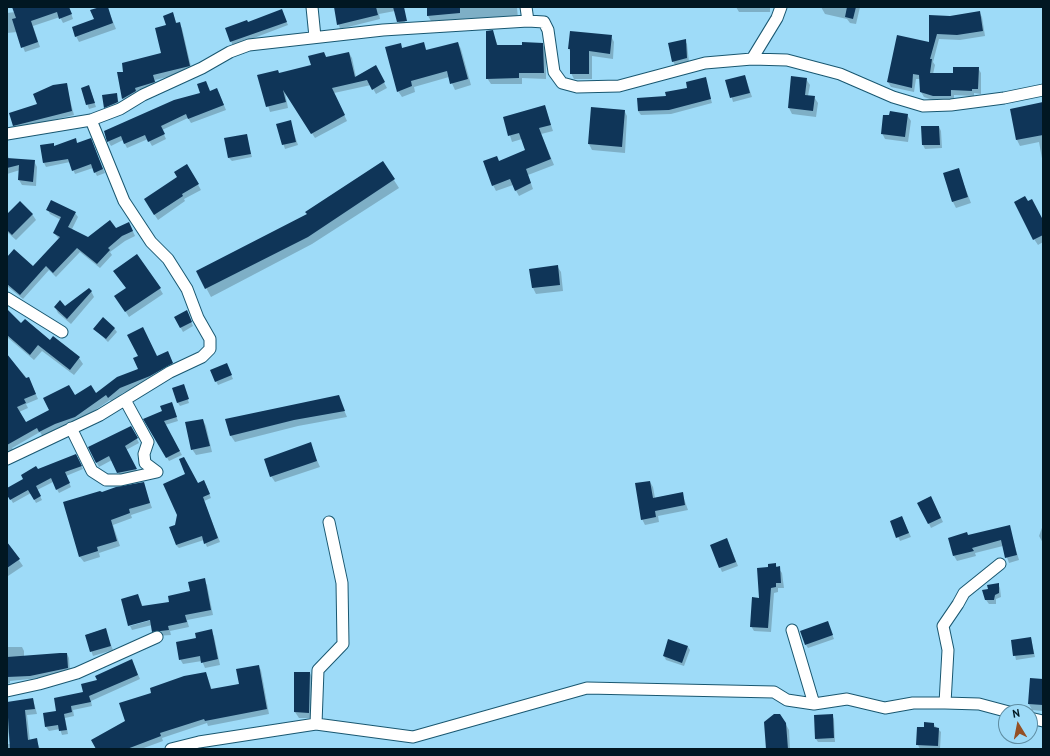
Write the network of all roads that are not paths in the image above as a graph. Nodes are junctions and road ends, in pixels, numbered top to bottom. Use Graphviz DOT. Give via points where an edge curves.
graph roads {
  1 [pos="312,7"];
  2 [pos="526,7"];
  3 [pos="781,7"];
  4 [pos="528,20"];
  5 [pos="315,37"];
  6 [pos="752,59"];
  7 [pos="1043,90"];
  8 [pos="91,120"];
  9 [pos="7,134"];
  10 [pos="7,298"];
  11 [pos="62,332"];
  12 [pos="125,400"];
  13 [pos="72,428"];
  14 [pos="7,459"];
  15 [pos="329,522"];
  16 [pos="1000,564"];
  17 [pos="792,630"];
  18 [pos="157,637"];
  19 [pos="7,691"];
  20 [pos="945,703"];
  21 [pos="814,704"];
  22 [pos="998,709"];
  23 [pos="316,724"];
  24 [pos="170,749"];
  1 -- 5 [label="street"];
  2 -- 4 [label="street"];
  3 -- 6 [label="street"];
  4 -- 5 [label="street"];
  4 -- 6 [label="street" via="544,22 548,30 554,72 562,83 577,86 619,86 705,63"];
  5 -- 8 [label="street" via="249,45 230,52 120,109"];
  6 -- 7 [label="street" via="787,60 840,74 893,97 923,106 1004,98"];
  8 -- 9 [label="street"];
  8 -- 12 [label="street" via="124,201 151,242 168,259 187,289 198,318 210,339 210,349 202,357 170,372"];
  10 -- 11 [label="street"];
  12 -- 13 [label="street"];
  12 -- 13 [label="street" via="148,442 144,454 145,463 157,472 121,480 106,480 92,470"];
  13 -- 14 [label="street"];
  15 -- 23 [label="street" via="342,583 343,644 318,670"];
  16 -- 20 [label="street" via="964,594 942,626 948,650"];
  17 -- 21 [label="street"];
  18 -- 19 [label="street" via="77,673"];
  20 -- 21 [label="street" via="913,703 885,708 847,699"];
  20 -- 22 [label="street" via="980,704"];
  21 -- 23 [label="street" via="787,700 774,692 588,688 413,736"];
  23 -- 24 [label="street" via="199,742"];
}
